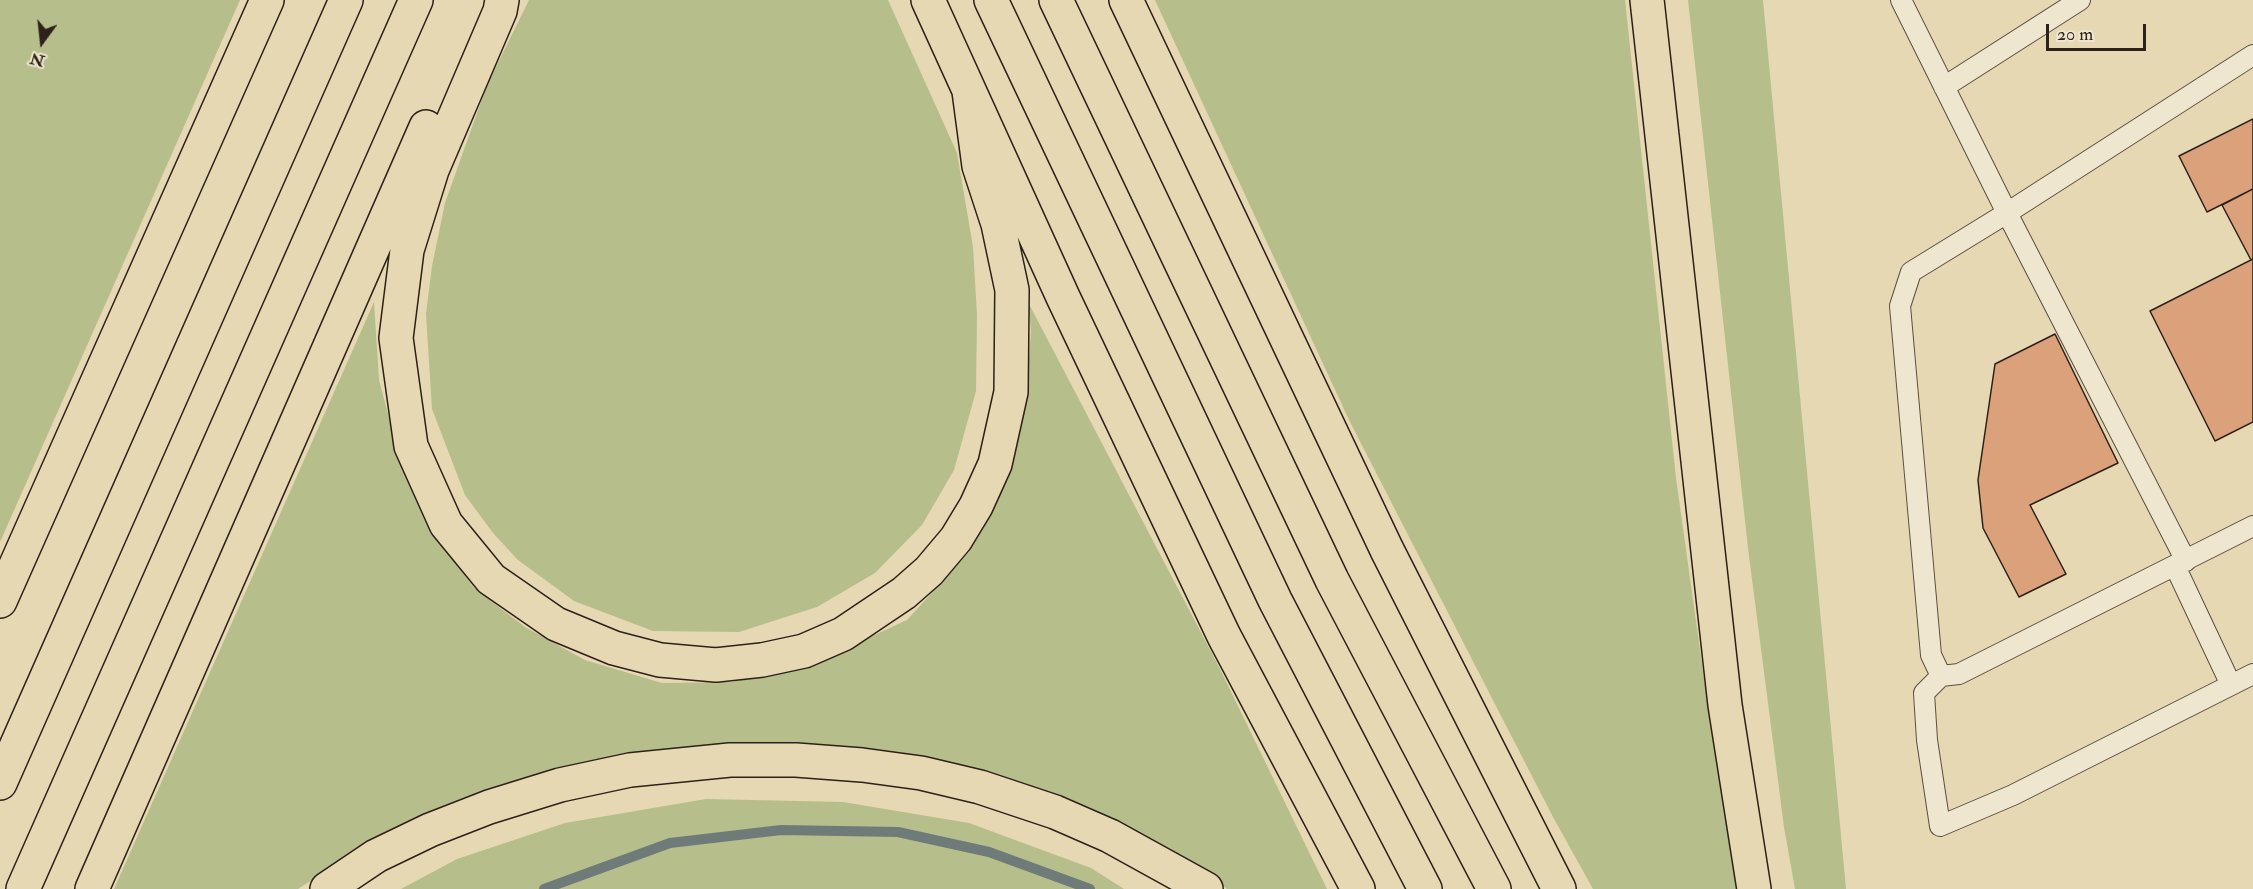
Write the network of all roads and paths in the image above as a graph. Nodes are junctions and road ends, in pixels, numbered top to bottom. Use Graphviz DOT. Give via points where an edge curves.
graph roads {
  1 [pos="267,0"];
  2 [pos="346,0"];
  3 [pos="416,0"];
  4 [pos="483,0"];
  5 [pos="502,0"];
  6 [pos="928,0"];
  7 [pos="991,0"];
  8 [pos="1056,0"];
  9 [pos="1126,0"];
  10 [pos="1647,0"];
  11 [pos="1901,0"];
  12 [pos="2080,0"];
  13 [pos="2253,55"];
  14 [pos="1944,87"];
  15 [pos="969,91"];
  16 [pos="2007,213"];
  17 [pos="2253,526"];
  18 [pos="2180,564"];
  19 [pos="0,601"];
  20 [pos="2253,674"];
  21 [pos="1941,676"];
  22 [pos="2231,685"];
  23 [pos="0,783"];
  24 [pos="23,889"];
  25 [pos="92,889"];
  26 [pos="327,889"];
  27 [pos="1206,889"];
  28 [pos="1359,889"];
  29 [pos="1425,889"];
  30 [pos="1494,889"];
  31 [pos="1559,889"];
  32 [pos="1754,889"];
  1 -- 19 [label="highway"];
  2 -- 23 [label="highway"];
  3 -- 24 [label="highway"];
  4 -- 25 [label="highway"];
  5 -- 15 [label="highway" via="432,170 407,250 396,338 411,446 446,524 491,579 556,624 614,648 660,660 716,665 762,660 804,651 843,634 929,571 976,506 995,464 1011,392 1012,290 998,224 979,166"];
  6 -- 15 [label="highway"];
  7 -- 29 [label="highway" via="1275,600"];
  8 -- 30 [label="highway" via="1332,580"];
  9 -- 31 [label="highway" via="1387,550"];
  10 -- 32 [label="highway" via="1725,705"];
  11 -- 14 [label="lane"];
  12 -- 14 [label="lane"];
  13 -- 16 [label="lane"];
  14 -- 16 [label="lane"];
  15 -- 28 [label="highway" via="1224,636"];
  16 -- 18 [label="lane"];
  16 -- 21 [label="lane" via="1911,272 1900,306 1931,655"];
  17 -- 18 [label="lane"];
  18 -- 21 [label="lane" via="1959,674"];
  18 -- 22 [label="lane"];
  20 -- 22 [label="lane"];
  21 -- 22 [label="lane" via="1924,693 1940,826 2013,795"];
  26 -- 27 [label="highway" via="376,856 489,807 560,785 630,770 730,760 862,765 980,787 1055,812 1110,836"];
}
